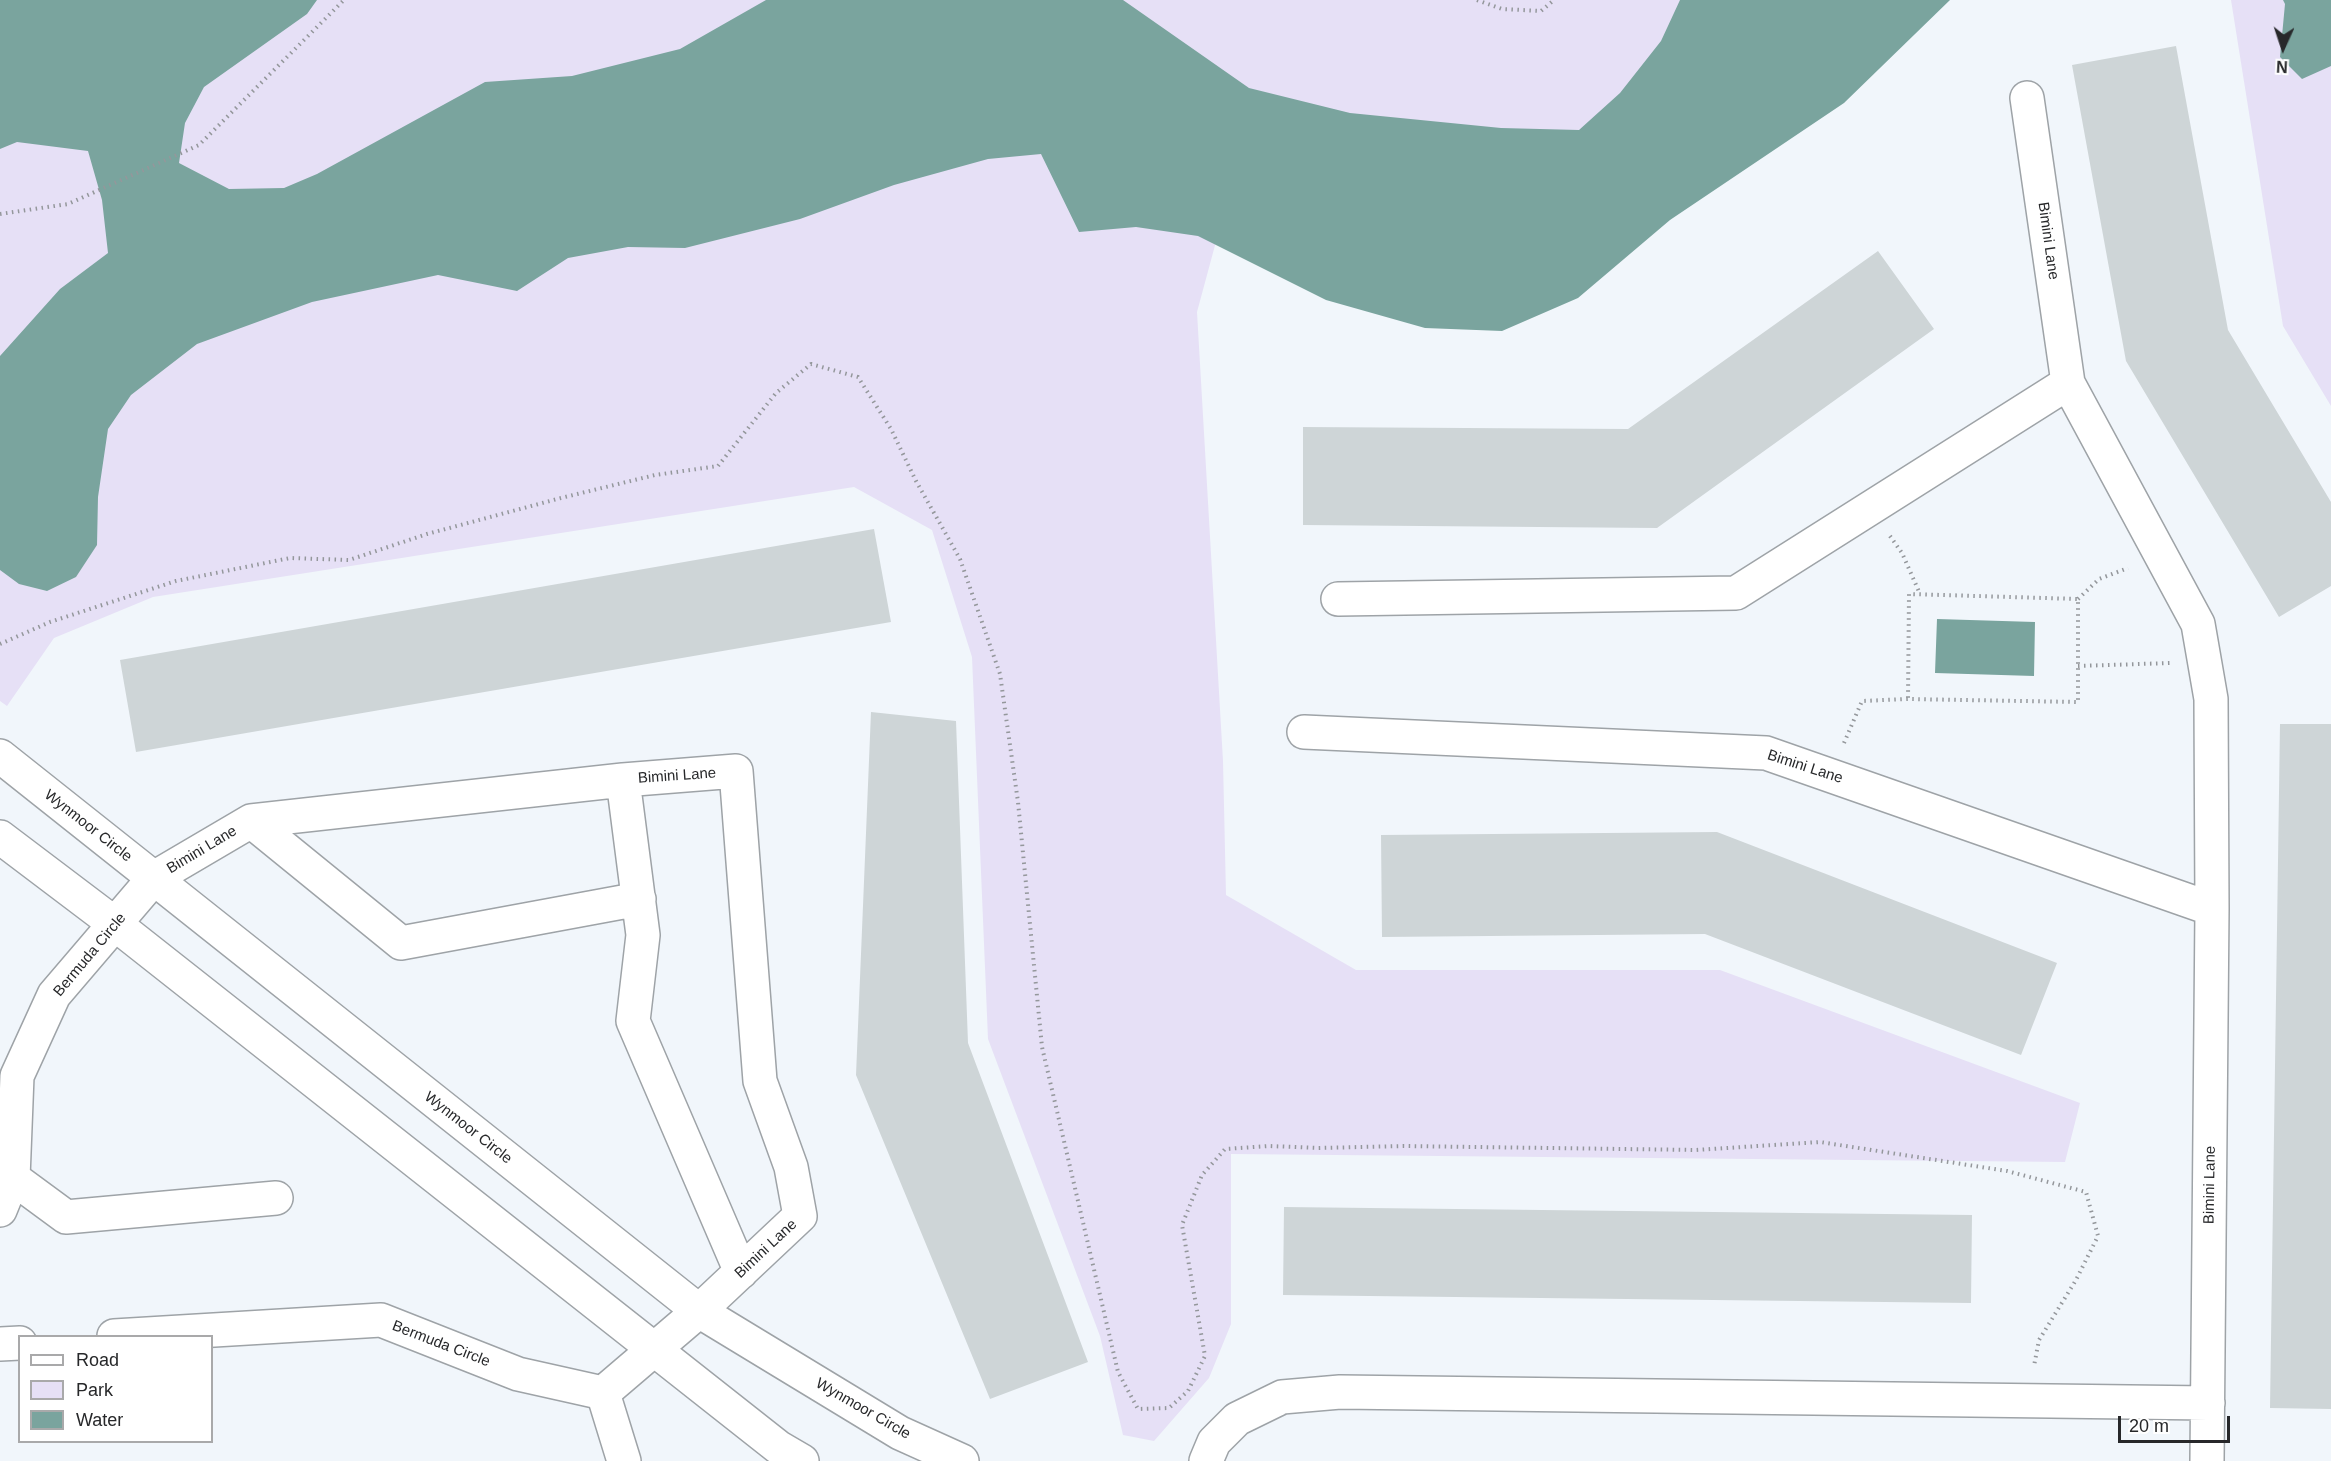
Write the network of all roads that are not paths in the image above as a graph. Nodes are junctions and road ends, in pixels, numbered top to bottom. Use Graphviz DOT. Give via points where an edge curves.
graph roads {
  1 [pos="2027,98"];
  2 [pos="2068,383"];
  3 [pos="1338,599"];
  4 [pos="1304,732"];
  5 [pos="0,756"];
  6 [pos="623,780"];
  7 [pos="251,821"];
  8 [pos="0,837"];
  9 [pos="154,879"];
  10 [pos="639,899"];
  11 [pos="2212,909"];
  12 [pos="115,924"];
  13 [pos="13,1178"];
  14 [pos="276,1198"];
  15 [pos="0,1210"];
  16 [pos="741,1272"];
  17 [pos="699,1311"];
  18 [pos="131,1335"];
  19 [pos="18,1343"];
  20 [pos="0,1344"];
  21 [pos="655,1349"];
  22 [pos="603,1394"];
  23 [pos="2208,1403"];
  24 [pos="624,1461"];
  25 [pos="802,1461"];
  26 [pos="962,1461"];
  27 [pos="1206,1461"];
  28 [pos="2207,1461"];
  1 -- 2 [label="street, Bimini Lane"];
  2 -- 3 [label="street" via="1736,593"];
  2 -- 11 [label="street, Bimini Lane" via="2198,624 2211,699"];
  4 -- 11 [label="street, Bimini Lane" via="1766,753"];
  5 -- 9 [label="street, Wynmoor Circle"];
  6 -- 7 [label="street, Bimini Lane"];
  6 -- 10 [label="street"];
  6 -- 16 [label="street, Bimini Lane" via="735,771 760,1081 791,1167 800,1216"];
  7 -- 9 [label="street, Bimini Lane"];
  7 -- 10 [label="street" via="401,943"];
  8 -- 12 [label="street"];
  9 -- 12 [label="street, Bermuda Circle"];
  9 -- 17 [label="street, Wynmoor Circle"];
  10 -- 16 [label="street" via="643,935 633,1021"];
  11 -- 23 [label="street, Bimini Lane"];
  12 -- 13 [label="street, Bermuda Circle" via="54,995 17,1076"];
  12 -- 21 [label="street"];
  13 -- 14 [label="street" via="66,1217"];
  13 -- 15 [label="street, Bermuda Circle"];
  16 -- 17 [label="street, Bimini Lane"];
  17 -- 21 [label="street"];
  17 -- 26 [label="street, Wynmoor Circle" via="900,1433"];
  18 -- 22 [label="street, Bermuda Circle" via="381,1320 518,1374"];
  19 -- 20 [label="street"];
  21 -- 22 [label="street"];
  21 -- 25 [label="street" via="778,1448"];
  22 -- 24 [label="street"];
  23 -- 27 [label="street" via="1340,1392 1282,1397 1237,1419 1214,1442"];
  23 -- 28 [label="street, Bimini Lane"];
}
